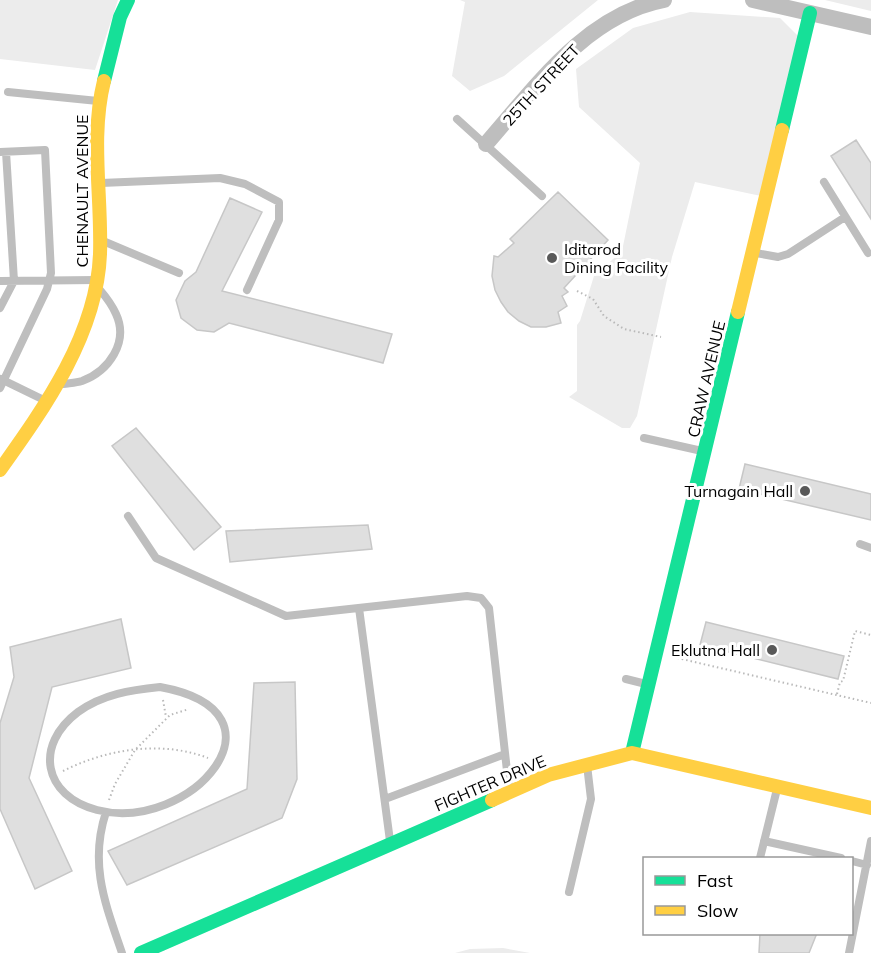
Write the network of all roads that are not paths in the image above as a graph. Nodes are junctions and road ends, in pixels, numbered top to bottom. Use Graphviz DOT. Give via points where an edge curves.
graph roads {
  1 [pos="128,0"];
  2 [pos="664,0"];
  3 [pos="753,0"];
  4 [pos="810,13"];
  5 [pos="871,27"];
  6 [pos="8,92"];
  7 [pos="99,102"];
  8 [pos="457,119"];
  9 [pos="486,144"];
  10 [pos="3,152"];
  11 [pos="824,182"];
  12 [pos="98,183"];
  13 [pos="542,196"];
  14 [pos="845,216"];
  15 [pos="100,239"];
  16 [pos="753,252"];
  17 [pos="868,253"];
  18 [pos="179,273"];
  19 [pos="0,281"];
  20 [pos="14,281"];
  21 [pos="49,281"];
  22 [pos="97,283"];
  23 [pos="247,290"];
  24 [pos="0,308"];
  25 [pos="2,382"];
  26 [pos="56,384"];
  27 [pos="46,401"];
  28 [pos="644,438"];
  29 [pos="705,452"];
  30 [pos="0,470"];
  31 [pos="128,516"];
  32 [pos="860,544"];
  33 [pos="871,548"];
  34 [pos="359,608"];
  35 [pos="626,679"];
  36 [pos="648,685"];
  37 [pos="632,753"];
  38 [pos="505,754"];
  39 [pos="586,765"];
  40 [pos="777,786"];
  41 [pos="509,792"];
  42 [pos="385,799"];
  43 [pos="871,808"];
  44 [pos="106,812"];
  45 [pos="764,841"];
  46 [pos="871,841"];
  47 [pos="391,844"];
  48 [pos="760,857"];
  49 [pos="836,857"];
  50 [pos="853,861"];
  51 [pos="867,865"];
  52 [pos="569,892"];
  53 [pos="853,933"];
  54 [pos="853,935"];
  55 [pos="122,953"];
  56 [pos="141,953"];
  57 [pos="849,953"];
  1 -- 7 [label="street, CHENAULT AVENUE" via="120,17"];
  2 -- 9 [label="street, 25TH STREET" via="630,12 584,40"];
  3 -- 4 [label="street"];
  4 -- 5 [label="street"];
  4 -- 16 [label="street, CRAW AVENUE"];
  6 -- 7 [label="lane"];
  7 -- 12 [label="street, CHENAULT AVENUE"];
  8 -- 9 [label="lane"];
  9 -- 13 [label="lane"];
  10 -- 20 [label="lane"];
  10 -- 21 [label="lane" via="45,150"];
  11 -- 14 [label="lane"];
  12 -- 15 [label="street, CHENAULT AVENUE"];
  12 -- 23 [label="lane" via="220,178 244,184 279,202 279,220"];
  14 -- 16 [label="lane" via="788,254 778,257"];
  14 -- 17 [label="lane"];
  15 -- 18 [label="lane"];
  15 -- 22 [label="street, CHENAULT AVENUE"];
  16 -- 29 [label="street, CRAW AVENUE"];
  19 -- 20 [label="lane"];
  20 -- 21 [label="lane"];
  20 -- 24 [label="lane"];
  21 -- 22 [label="lane"];
  21 -- 25 [label="lane"];
  22 -- 26 [label="street, CHENAULT AVENUE" via="94,302"];
  22 -- 26 [label="lane" via="117,315 121,339 112,359 100,371 81,382"];
  25 -- 27 [label="lane"];
  26 -- 27 [label="street, CHENAULT AVENUE"];
  27 -- 30 [label="street, CHENAULT AVENUE"];
  28 -- 29 [label="lane"];
  29 -- 36 [label="street, CRAW AVENUE"];
  31 -- 34 [label="lane" via="156,558 285,616"];
  32 -- 33 [label="lane"];
  34 -- 38 [label="lane" via="467,596 481,598 489,608"];
  34 -- 42 [label="lane"];
  35 -- 36 [label="lane"];
  36 -- 37 [label="street, CRAW AVENUE"];
  37 -- 39 [label="street, FIGHTER DRIVE"];
  37 -- 40 [label="street, FIGHTER DRIVE"];
  38 -- 41 [label="lane"];
  38 -- 42 [label="lane"];
  39 -- 41 [label="street, FIGHTER DRIVE" via="548,775"];
  39 -- 52 [label="lane" via="591,799"];
  40 -- 43 [label="street, FIGHTER DRIVE"];
  40 -- 45 [label="lane"];
  41 -- 47 [label="street, FIGHTER DRIVE"];
  42 -- 47 [label="lane"];
  44 -- 44 [label="lane" via="72,800 52,776 50,756 62,727 100,699 129,690 160,687 185,692 210,704 225,728 225,742 218,763 206,779 174,801 155,808"];
  44 -- 55 [label="lane" via="98,861 105,904"];
  45 -- 48 [label="lane"];
  45 -- 49 [label="lane"];
  46 -- 51 [label="lane"];
  47 -- 56 [label="street, FIGHTER DRIVE"];
  50 -- 51 [label="lane"];
  51 -- 53 [label="lane"];
  54 -- 57 [label="lane"];
}
